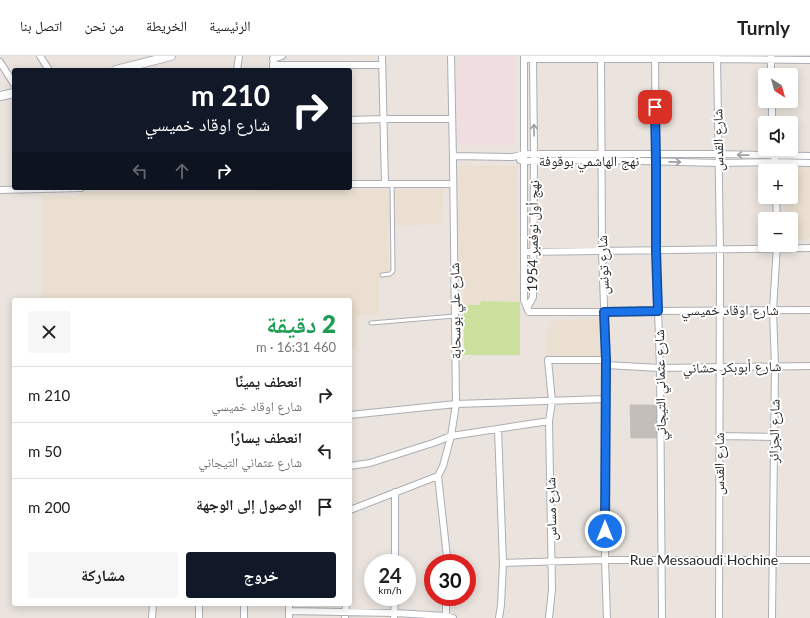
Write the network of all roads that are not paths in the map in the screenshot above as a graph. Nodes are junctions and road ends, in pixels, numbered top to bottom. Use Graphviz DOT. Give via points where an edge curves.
graph roads {
  1 [pos="40,56"];
  2 [pos="171,56"];
  3 [pos="240,56"];
  4 [pos="282,56"];
  5 [pos="382,56"];
  6 [pos="451,56"];
  7 [pos="717,57"];
  8 [pos="524,58"];
  9 [pos="533,58"];
  10 [pos="601,58"];
  11 [pos="655,58"];
  12 [pos="771,58"];
  13 [pos="810,60"];
  14 [pos="0,62"];
  15 [pos="273,62"];
  16 [pos="382,65"];
  17 [pos="48,68"];
  18 [pos="124,68"];
  19 [pos="237,68"];
  20 [pos="772,68"];
  21 [pos="524,78"];
  22 [pos="533,78"];
  23 [pos="12,81"];
  24 [pos="12,93"];
  25 [pos="0,96"];
  26 [pos="384,119"];
  27 [pos="452,119"];
  28 [pos="352,120"];
  29 [pos="758,153"];
  30 [pos="524,154"];
  31 [pos="534,154"];
  32 [pos="656,154"];
  33 [pos="719,154"];
  34 [pos="798,155"];
  35 [pos="453,156"];
  36 [pos="774,156"];
  37 [pos="810,156"];
  38 [pos="513,157"];
  39 [pos="601,157"];
  40 [pos="524,161"];
  41 [pos="534,161"];
  42 [pos="656,162"];
  43 [pos="776,162"];
  44 [pos="719,163"];
  45 [pos="810,163"];
  46 [pos="352,184"];
  47 [pos="389,184"];
  48 [pos="453,184"];
  49 [pos="12,189"];
  50 [pos="0,190"];
  51 [pos="758,248"];
  52 [pos="798,248"];
  53 [pos="810,248"];
  54 [pos="720,249"];
  55 [pos="656,250"];
  56 [pos="602,251"];
  57 [pos="525,252"];
  58 [pos="534,252"];
  59 [pos="777,252"];
  60 [pos="382,275"];
  61 [pos="528,310"];
  62 [pos="773,310"];
  63 [pos="810,310"];
  64 [pos="658,311"];
  65 [pos="720,311"];
  66 [pos="604,312"];
  67 [pos="455,316"];
  68 [pos="371,323"];
  69 [pos="606,363"];
  70 [pos="775,366"];
  71 [pos="810,366"];
  72 [pos="660,368"];
  73 [pos="719,368"];
  74 [pos="605,399"];
  75 [pos="552,401"];
  76 [pos="456,404"];
  77 [pos="352,415"];
  78 [pos="549,422"];
  79 [pos="498,430"];
  80 [pos="451,436"];
  81 [pos="719,436"];
  82 [pos="774,437"];
  83 [pos="352,466"];
  84 [pos="438,476"];
  85 [pos="396,492"];
  86 [pos="352,509"];
  87 [pos="395,554"];
  88 [pos="447,554"];
  89 [pos="605,560"];
  90 [pos="719,560"];
  91 [pos="773,560"];
  92 [pos="810,560"];
  93 [pos="551,561"];
  94 [pos="661,561"];
  95 [pos="502,563"];
  96 [pos="153,606"];
  97 [pos="199,606"];
  98 [pos="244,606"];
  99 [pos="446,606"];
  100 [pos="289,615"];
  101 [pos="345,615"];
  102 [pos="395,616"];
  103 [pos="446,617"];
  104 [pos="152,618"];
  105 [pos="199,618"];
  106 [pos="244,618"];
  107 [pos="453,618"];
  108 [pos="499,618"];
  109 [pos="549,618"];
  110 [pos="607,618"];
  111 [pos="662,618"];
  112 [pos="719,618"];
  113 [pos="772,618"];
  1 -- 17 [label="street"];
  2 -- 18 [label="main road"];
  3 -- 19 [label="street"];
  4 -- 15 [label="street"];
  5 -- 16 [label="street"];
  6 -- 27 [label="street, شارع علي بوسحابة"];
  7 -- 11 [label="street"];
  7 -- 12 [label="street"];
  7 -- 33 [label="street, شارع القدس"];
  8 -- 9 [label="street"];
  8 -- 21 [label="street, نهج أول نوفمبر 1954"];
  9 -- 10 [label="street"];
  9 -- 22 [label="street, نهج أول نوفمبر 1954"];
  10 -- 11 [label="street"];
  10 -- 39 [label="street, شارع تونس"];
  11 -- 32 [label="street, شارع عثماني التيجاني"];
  12 -- 13 [label="street"];
  12 -- 20 [label="street"];
  14 -- 23 [label="street"];
  15 -- 16 [label="street"];
  16 -- 26 [label="street"];
  21 -- 22 [label="street"];
  21 -- 30 [label="street, نهج أول نوفمبر 1954"];
  31 -- 22 [label="street, نهج أول نوفمبر 1954, one-way"];
  24 -- 25 [label="main road"];
  26 -- 27 [label="street"];
  26 -- 28 [label="street"];
  26 -- 47 [label="street"];
  27 -- 35 [label="street, شارع علي بوسحابة"];
  29 -- 33 [label="street, نهج الهاشمي بوقوفة, one-way"];
  30 -- 31 [label="street, نهج الهاشمي بوقوفة"];
  30 -- 38 [label="street, نهج الهاشمي بوقوفة"];
  30 -- 40 [label="street, نهج أول نوفمبر 1954"];
  31 -- 39 [label="street, نهج الهاشمي بوقوفة"];
  31 -- 41 [label="street, نهج أول نوفمبر 1954"];
  32 -- 33 [label="street, نهج الهاشمي بوقوفة"];
  32 -- 39 [label="street, نهج الهاشمي بوقوفة"];
  32 -- 42 [label="street, شارع عثماني التيجاني"];
  33 -- 44 [label="street, شارع القدس"];
  34 -- 37 [label="street, نهج الهاشمي بوقوفة"];
  35 -- 38 [label="street, نهج الهاشمي بوقوفة"];
  35 -- 48 [label="street, شارع علي بوسحابة"];
  36 -- 43 [label="street"];
  38 -- 40 [label="street, نهج الهاشمي بوقوفة"];
  39 -- 41 [label="street, نهج الهاشمي بوقوفة"];
  39 -- 42 [label="street, نهج الهاشمي بوقوفة"];
  39 -- 56 [label="street, شارع تونس"];
  40 -- 41 [label="street, نهج الهاشمي بوقوفة"];
  40 -- 57 [label="street, نهج أول نوفمبر 1954"];
  41 -- 58 [label="street, نهج أول نوفمبر 1954"];
  42 -- 44 [label="street, نهج الهاشمي بوقوفة, one-way"];
  42 -- 55 [label="street, شارع عثماني التيجاني"];
  43 -- 44 [label="street, نهج الهاشمي بوقوفة"];
  43 -- 45 [label="street, نهج الهاشمي بوقوفة"];
  44 -- 54 [label="street, شارع القدس"];
  46 -- 47 [label="street"];
  47 -- 48 [label="street"];
  47 -- 60 [label="lane" via="393,271"];
  48 -- 67 [label="street, شارع علي بوسحابة"];
  49 -- 50 [label="street"];
  51 -- 54 [label="street"];
  52 -- 53 [label="street"];
  54 -- 55 [label="street"];
  54 -- 65 [label="street, شارع القدس"];
  55 -- 56 [label="street"];
  55 -- 64 [label="street, شارع عثماني التيجاني"];
  56 -- 58 [label="street"];
  56 -- 66 [label="street, شارع تونس"];
  57 -- 58 [label="street"];
  57 -- 61 [label="street, نهج أول نوفمبر 1954" via="524,300"];
  58 -- 61 [label="street, نهج أول نوفمبر 1954" via="533,297"];
  59 -- 62 [label="street, شارع الجزائر"];
  61 -- 66 [label="street, شارع اوقاد خميسي"];
  62 -- 63 [label="street, شارع اوقاد خميسي"];
  62 -- 65 [label="street, شارع اوقاد خميسي"];
  62 -- 70 [label="street, شارع الجزائر"];
  64 -- 65 [label="street, شارع اوقاد خميسي"];
  64 -- 66 [label="street, شارع اوقاد خميسي"];
  64 -- 72 [label="street, شارع عثماني التيجاني"];
  65 -- 73 [label="street, شارع القدس"];
  66 -- 69 [label="street, شارع تونس"];
  67 -- 68 [label="lane"];
  67 -- 76 [label="street, شارع علي بوسحابة"];
  69 -- 72 [label="street, شارع أبوبكر حشاني"];
  69 -- 74 [label="street, شارع تونس"];
  69 -- 75 [label="street, شارع أبوبكر حشاني" via="548,360"];
  70 -- 71 [label="street, شارع أبوبكر حشاني"];
  70 -- 73 [label="street, شارع أبوبكر حشاني"];
  70 -- 82 [label="street, شارع الجزائر"];
  72 -- 73 [label="street, شارع أبوبكر حشاني"];
  72 -- 94 [label="street, شارع عثماني التيجاني"];
  73 -- 81 [label="street, شارع القدس"];
  74 -- 75 [label="street"];
  74 -- 89 [label="street, شارع تونس"];
  75 -- 76 [label="street"];
  75 -- 78 [label="street, شارع مساس"];
  76 -- 77 [label="street"];
  76 -- 80 [label="street, شارع علي بوسحابة"];
  78 -- 79 [label="street"];
  78 -- 93 [label="street, شارع مساس"];
  79 -- 80 [label="street"];
  79 -- 95 [label="street"];
  80 -- 83 [label="street" via="370,463"];
  80 -- 84 [label="street, شارع علي بوسحابة"];
  81 -- 82 [label="street"];
  81 -- 90 [label="street, شارع القدس"];
  82 -- 91 [label="street, شارع الجزائر"];
  84 -- 85 [label="street"];
  84 -- 88 [label="street, شارع علي بوسحابة"];
  85 -- 86 [label="street"];
  85 -- 87 [label="street"];
  89 -- 93 [label="street, Rue Messaoudi Hochine"];
  89 -- 94 [label="street, Rue Messaoudi Hochine"];
  89 -- 110 [label="street, شارع تونس"];
  90 -- 91 [label="street, Rue Messaoudi Hochine"];
  90 -- 94 [label="street, Rue Messaoudi Hochine"];
  90 -- 112 [label="street, شارع القدس"];
  91 -- 92 [label="street, Rue Messaoudi Hochine"];
  91 -- 113 [label="street, شارع الجزائر"];
  93 -- 95 [label="street, Rue Messaoudi Hochine"];
  93 -- 109 [label="street, شارع مساس"];
  94 -- 111 [label="street, شارع عثماني التيجاني"];
  95 -- 108 [label="street"];
  96 -- 104 [label="street"];
  97 -- 105 [label="street"];
  98 -- 106 [label="street"];
  99 -- 103 [label="street"];
  100 -- 101 [label="street"];
  101 -- 102 [label="street"];
  102 -- 103 [label="street"];
  103 -- 107 [label="street"];
}
